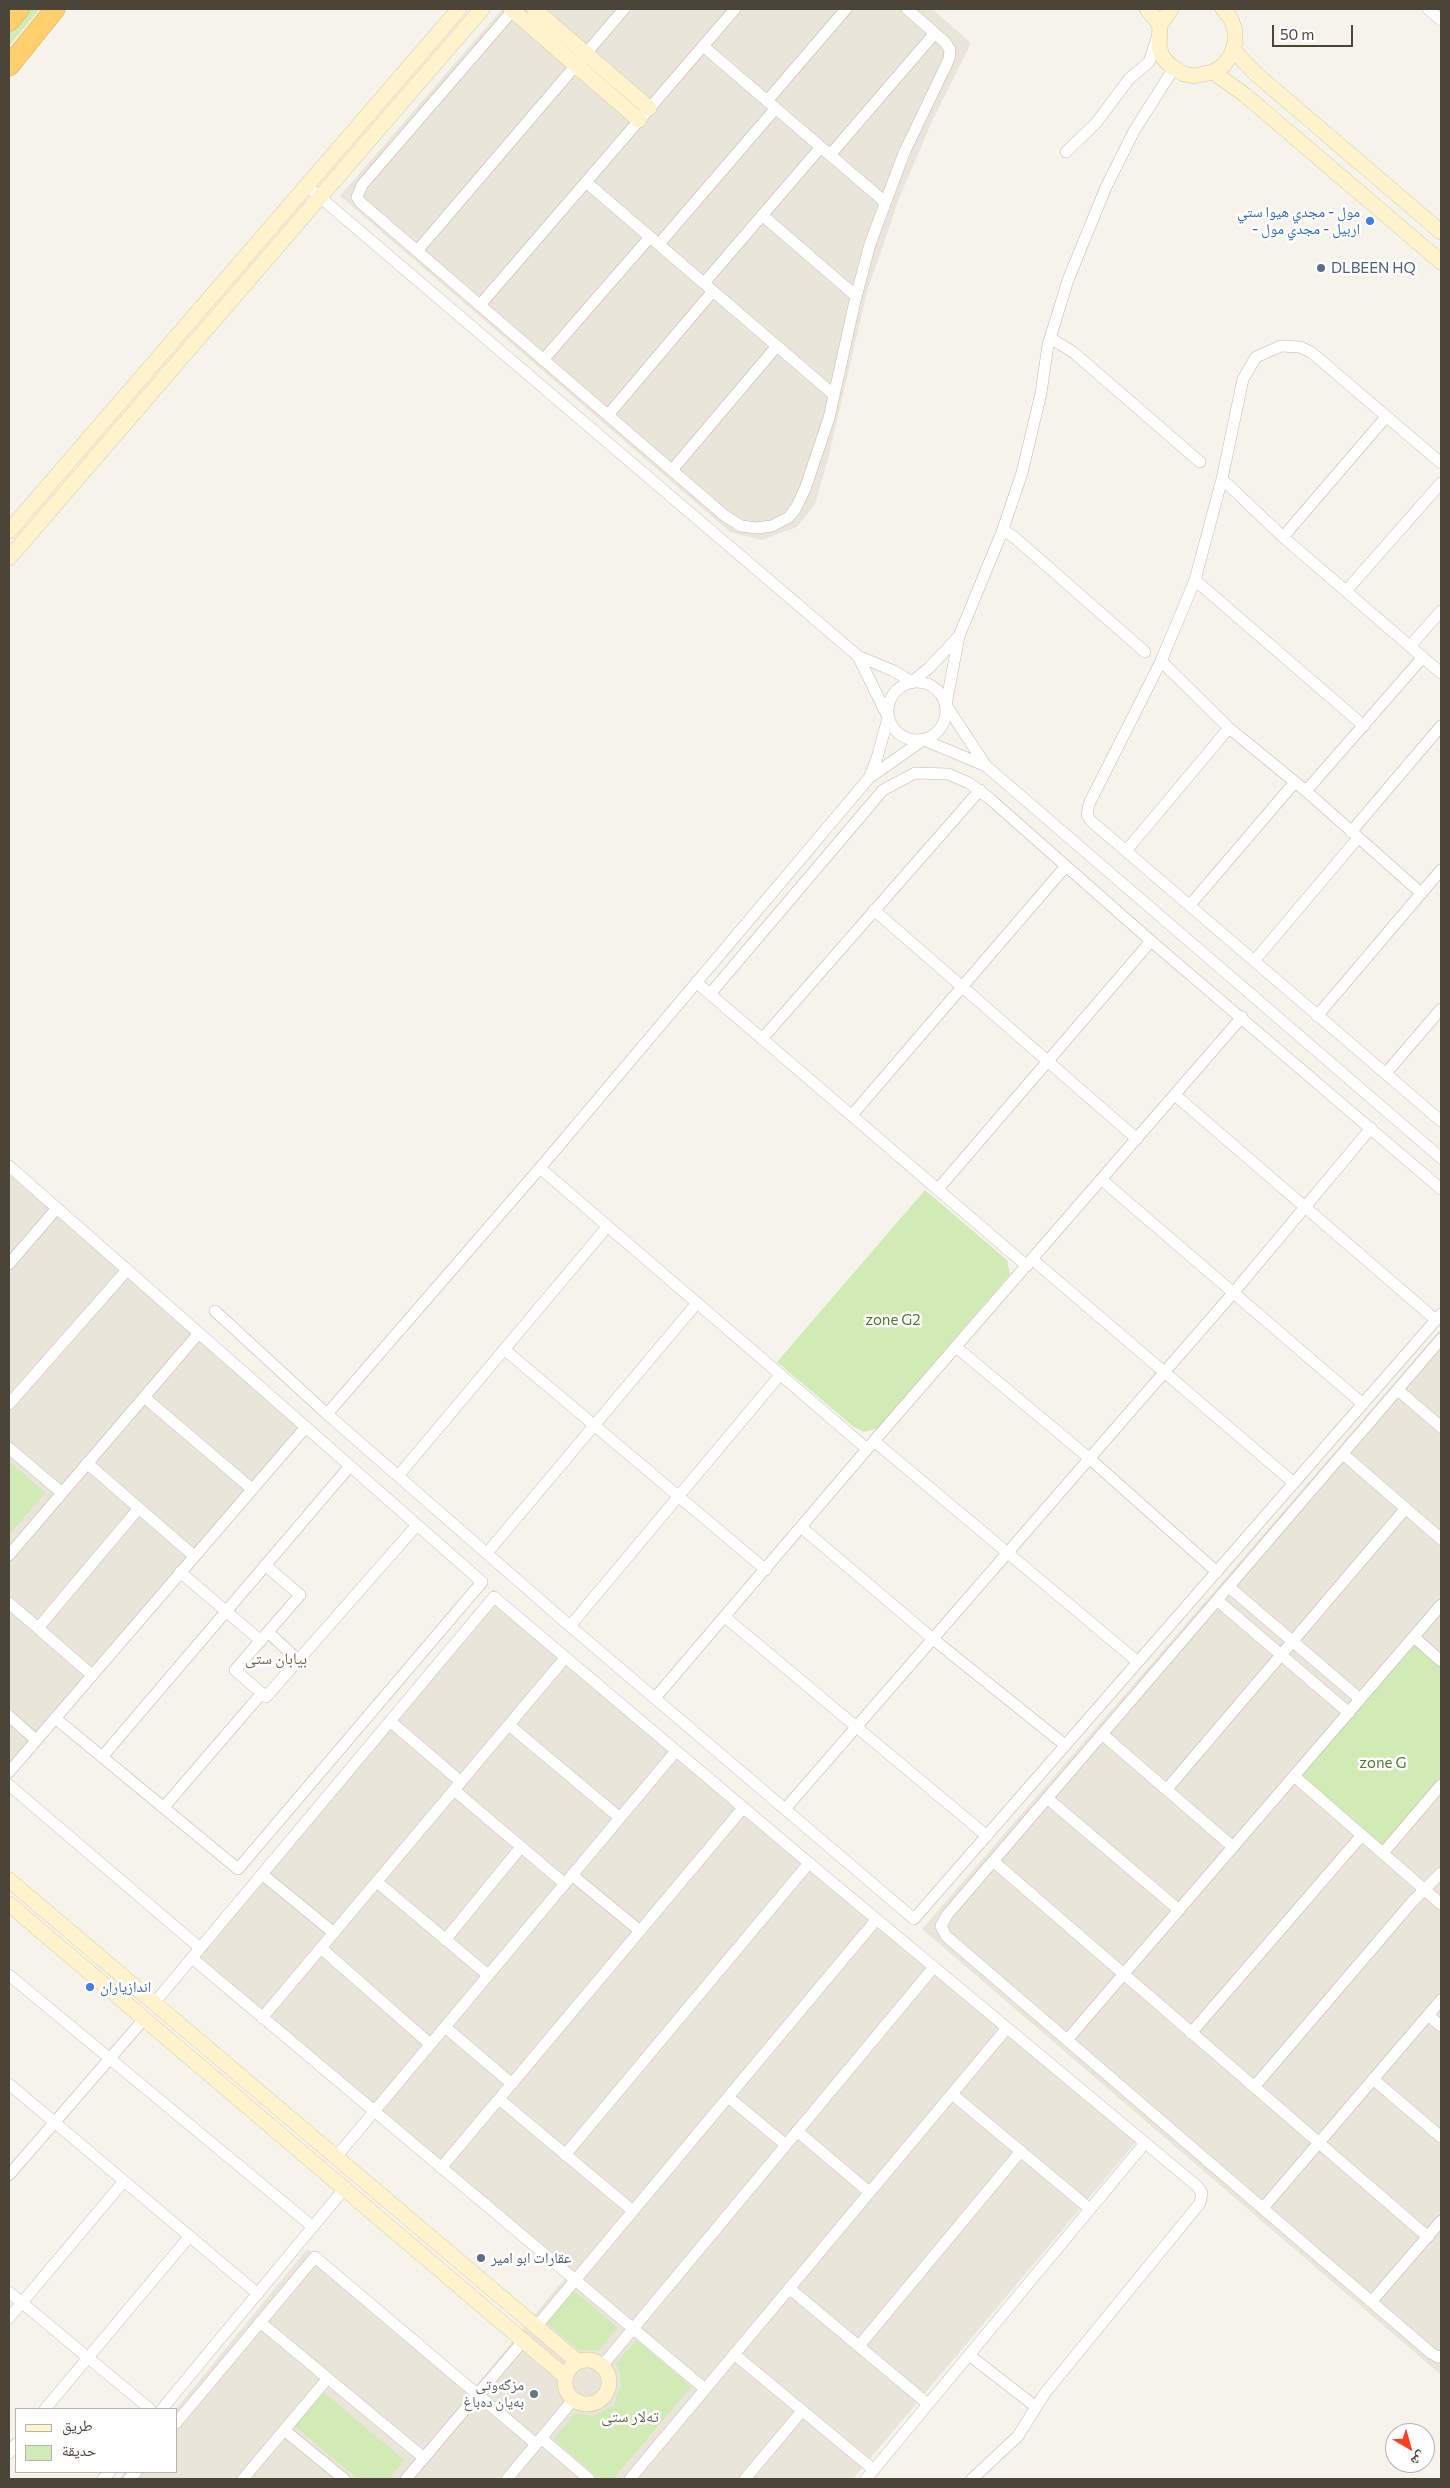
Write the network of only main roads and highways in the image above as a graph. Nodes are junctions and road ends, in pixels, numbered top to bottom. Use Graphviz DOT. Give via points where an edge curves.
graph roads {
  1 [pos="19,9"];
  2 [pos="55,9"];
  3 [pos="9,21"];
  4 [pos="9,66"];
  1 -- 3 [label="highway"];
  2 -- 4 [label="highway"];
}
